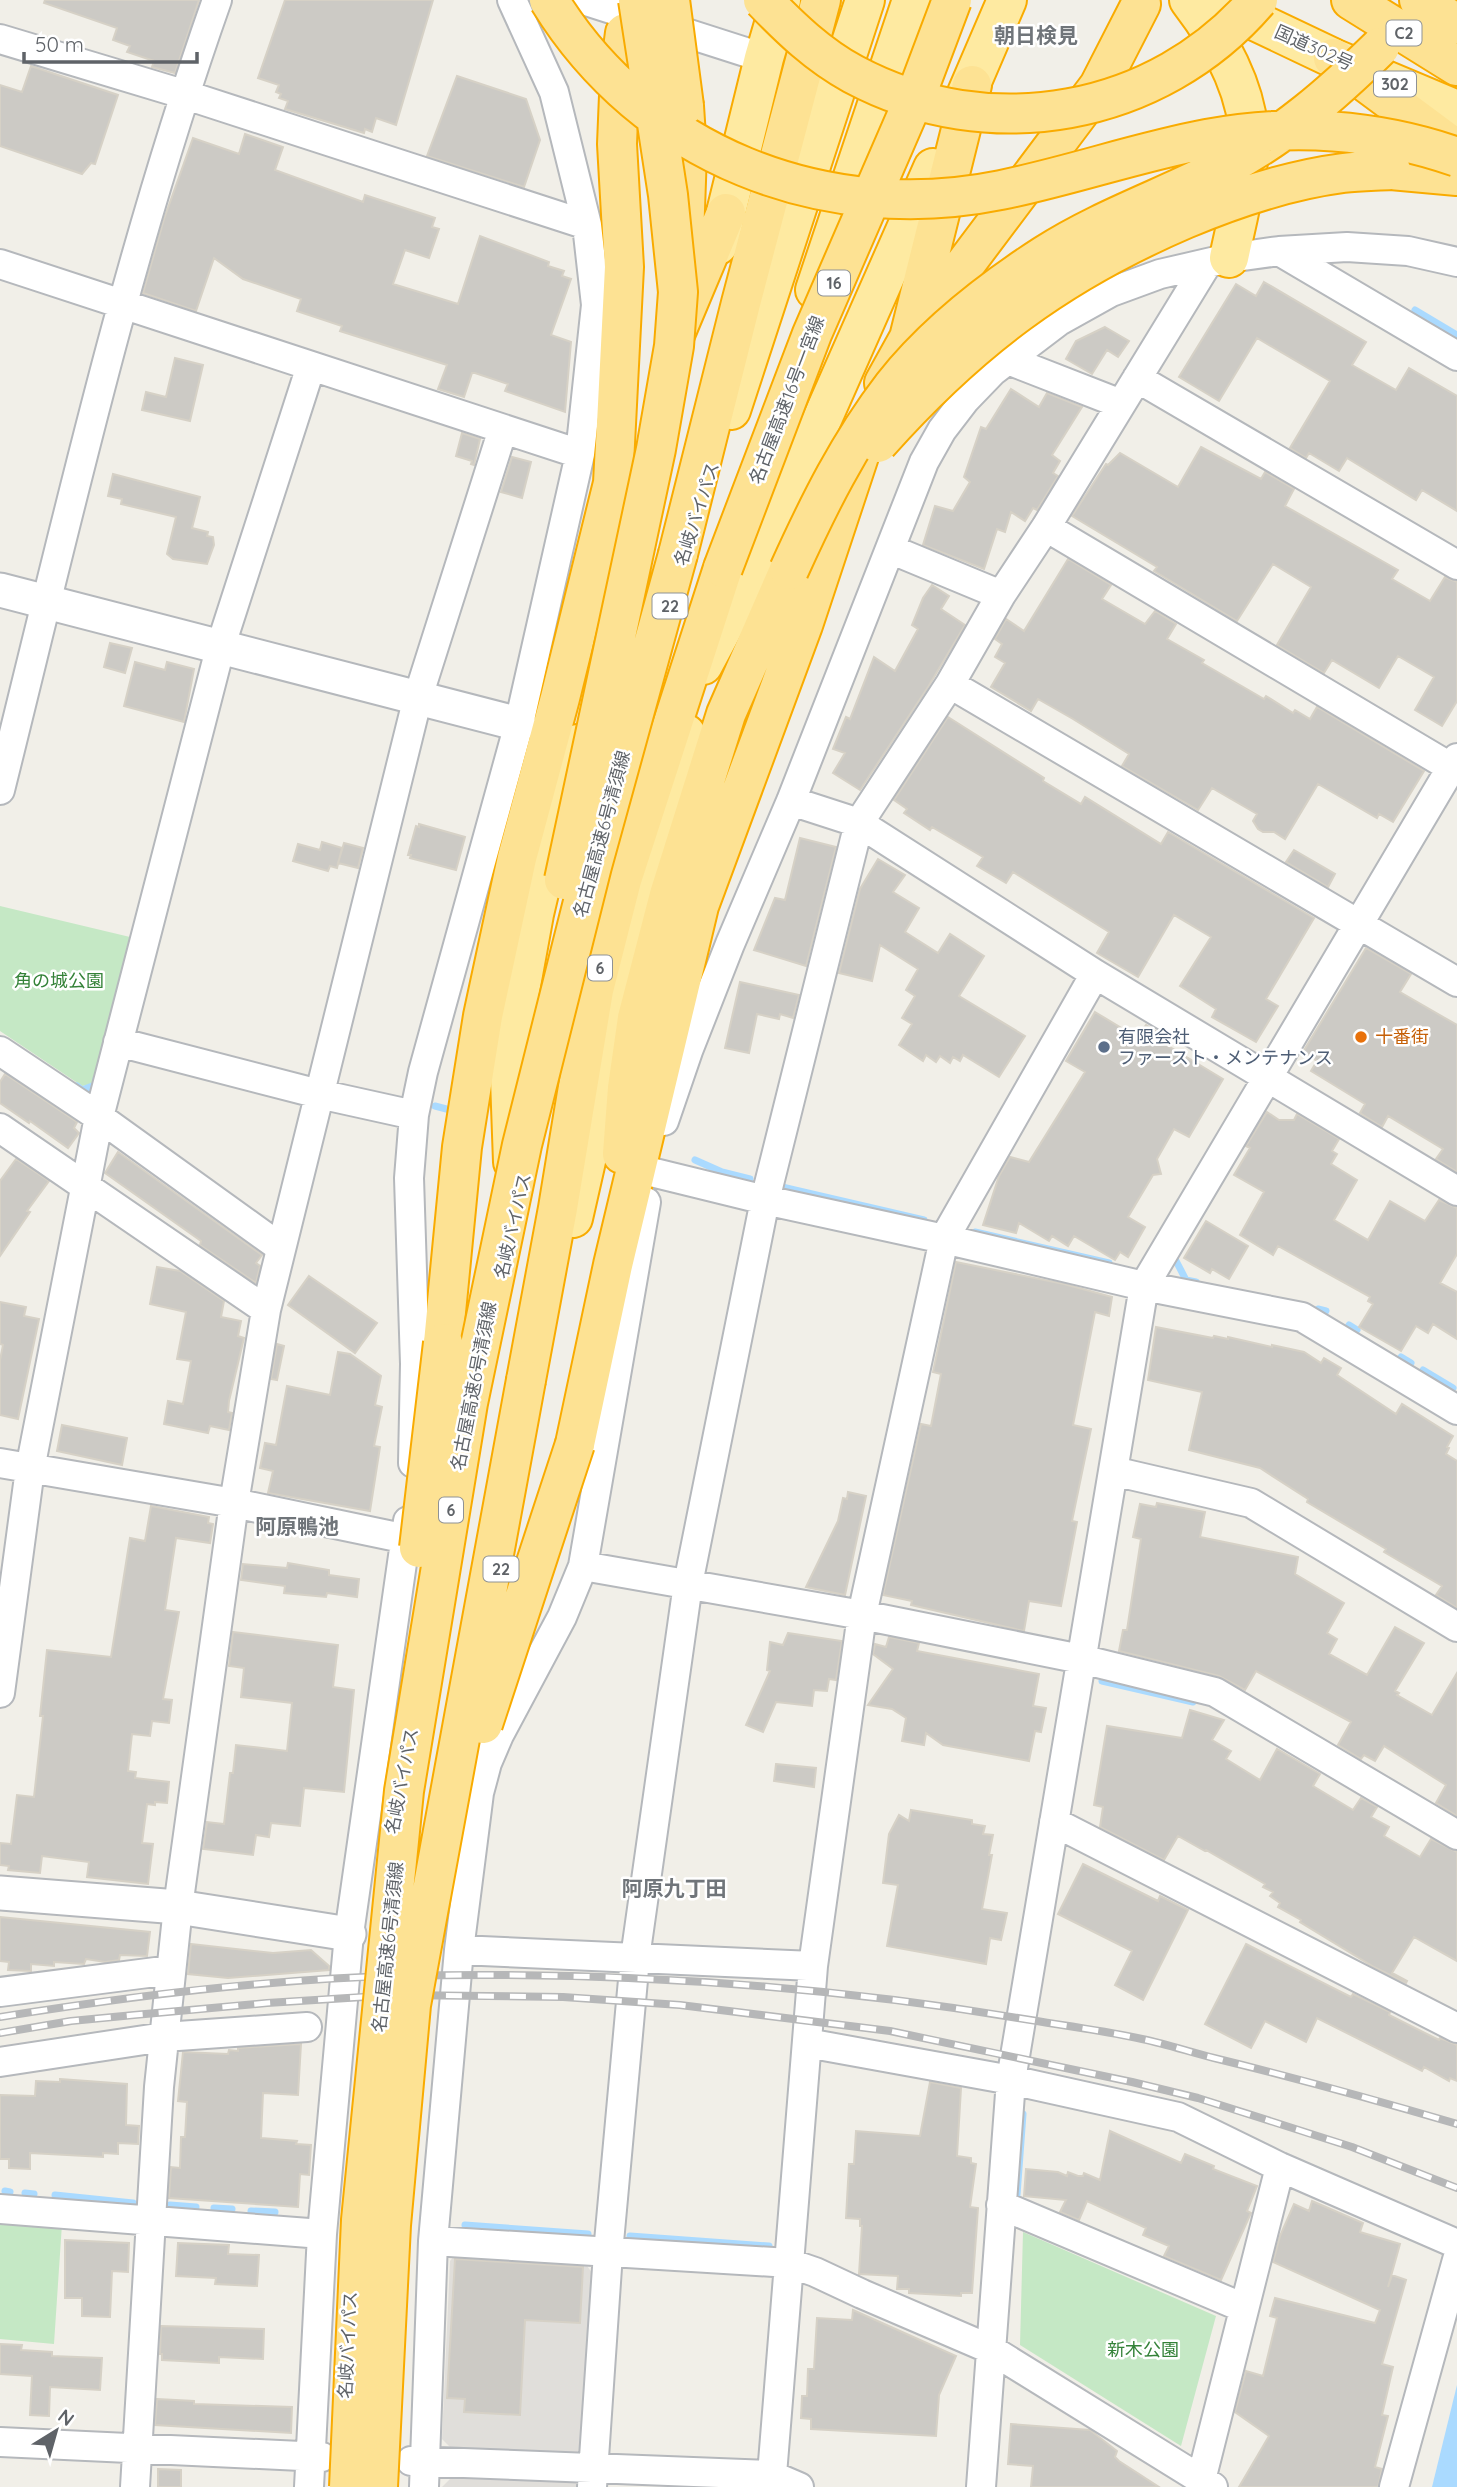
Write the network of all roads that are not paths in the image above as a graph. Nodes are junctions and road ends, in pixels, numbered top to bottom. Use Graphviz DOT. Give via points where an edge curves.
graph roads {
  1 [pos="216,0"];
  2 [pos="512,0"];
  3 [pos="549,0"];
  4 [pos="583,0"];
  5 [pos="670,0"];
  6 [pos="763,0"];
  7 [pos="781,0"];
  8 [pos="821,0"];
  9 [pos="865,0"];
  10 [pos="912,0"];
  11 [pos="952,0"];
  12 [pos="1007,0"];
  13 [pos="1189,0"];
  14 [pos="1210,0"];
  15 [pos="1258,0"];
  16 [pos="1351,0"];
  17 [pos="1417,0"];
  18 [pos="1141,4"];
  19 [pos="631,17"];
  20 [pos="1457,24"];
  21 [pos="0,39"];
  22 [pos="764,58"];
  23 [pos="1333,58"];
  24 [pos="1457,66"];
  25 [pos="972,85"];
  26 [pos="183,94"];
  27 [pos="1457,110"];
  28 [pos="1457,150"];
  29 [pos="1457,157"];
  30 [pos="1457,176"];
  31 [pos="726,213"];
  32 [pos="587,225"];
  33 [pos="1279,251"];
  34 [pos="1218,261"];
  35 [pos="1457,262"];
  36 [pos="0,264"];
  37 [pos="678,292"];
  38 [pos="122,305"];
  39 [pos="909,338"];
  40 [pos="1457,356"];
  41 [pos="1008,360"];
  42 [pos="311,366"];
  43 [pos="1137,378"];
  44 [pos="1121,404"];
  45 [pos="503,429"];
  46 [pos="580,454"];
  47 [pos="613,483"];
  48 [pos="1046,527"];
  49 [pos="890,550"];
  50 [pos="1457,565"];
  51 [pos="723,568"];
  52 [pos="789,570"];
  53 [pos="0,590"];
  54 [pos="1001,595"];
  55 [pos="47,602"];
  56 [pos="221,645"];
  57 [pos="703,665"];
  58 [pos="950,684"];
  59 [pos="418,697"];
  60 [pos="519,724"];
  61 [pos="1455,765"];
  62 [pos="0,790"];
  63 [pos="790,801"];
  64 [pos="859,823"];
  65 [pos="1359,923"];
  66 [pos="1096,974"];
  67 [pos="1457,982"];
  68 [pos="118,1042"];
  69 [pos="0,1051"];
  70 [pos="543,1062"];
  71 [pos="1267,1079"];
  72 [pos="319,1094"];
  73 [pos="414,1115"];
  74 [pos="99,1117"];
  75 [pos="0,1128"];
  76 [pos="651,1172"];
  77 [pos="84,1186"];
  78 [pos="1457,1191"];
  79 [pos="765,1200"];
  80 [pos="514,1213"];
  81 [pos="944,1239"];
  82 [pos="281,1248"];
  83 [pos="613,1265"];
  84 [pos="1144,1286"];
  85 [pos="266,1310"];
  86 [pos="1457,1410"];
  87 [pos="0,1463"];
  88 [pos="30,1469"];
  89 [pos="1113,1471"];
  90 [pos="234,1503"];
  91 [pos="407,1539"];
  92 [pos="583,1566"];
  93 [pos="688,1584"];
  94 [pos="862,1615"];
  95 [pos="1457,1627"];
  96 [pos="1081,1659"];
  97 [pos="0,1693"];
  98 [pos="463,1755"];
  99 [pos="404,1791"];
  100 [pos="1054,1822"];
  101 [pos="364,1825"];
  102 [pos="1457,1835"];
  103 [pos="460,1853"];
  104 [pos="0,1893"];
  105 [pos="380,1893"];
  106 [pos="178,1906"];
  107 [pos="349,1934"];
  108 [pos="446,1936"];
  109 [pos="635,1958"];
  110 [pos="813,1966"];
  111 [pos="171,1970"];
  112 [pos="0,1992"];
  113 [pos="307,2027"];
  114 [pos="1457,2028"];
  115 [pos="164,2037"];
  116 [pos="807,2043"];
  117 [pos="0,2062"];
  118 [pos="1010,2080"];
  119 [pos="1280,2167"];
  120 [pos="1001,2205"];
  121 [pos="0,2208"];
  122 [pos="150,2220"];
  123 [pos="322,2234"];
  124 [pos="433,2241"];
  125 [pos="1457,2244"];
  126 [pos="608,2253"];
  127 [pos="1457,2260"];
  128 [pos="789,2263"];
  129 [pos="1244,2308"];
  130 [pos="990,2349"];
  131 [pos="0,2442"];
  132 [pos="135,2449"];
  133 [pos="324,2467"];
  134 [pos="413,2474"];
  135 [pos="592,2477"];
  136 [pos="771,2481"];
  137 [pos="1207,2483"];
  138 [pos="135,2487"];
  139 [pos="309,2487"];
  140 [pos="349,2487"];
  141 [pos="378,2487"];
  142 [pos="799,2487"];
  143 [pos="981,2487"];
  144 [pos="1394,2487"];
  1 -- 26 [label="street"];
  2 -- 32 [label="street" via="554,92"];
  3 -- 29 [label="highway, bridge" via="589,56 668,127 757,173 811,188 858,196 955,197 1207,139 1256,132 1356,133 1403,140"];
  4 -- 22 [label="street"];
  5 -- 37 [label="highway, bridge" via="687,152"];
  6 -- 15 [label="highway, bridge" via="824,55 884,89 935,105 1008,113 1099,103 1159,79 1216,41"];
  7 -- 22 [label="highway, 22"];
  8 -- 70 [label="highway, 名古屋高速6号清須線 / 6, bridge"];
  9 -- 80 [label="highway, 名岐バイパス / 22" via="679,572"];
  10 -- 57 [label="highway, 22" via="820,276"];
  11 -- 51 [label="highway, 名古屋高速16号一宮線 / 16, bridge" via="920,85 811,334"];
  12 -- 25 [label="highway, 22"];
  13 -- 34 [label="highway" via="1233,73 1247,123 1246,172"];
  14 -- 23 [label="highway, 国道302号 / 302"];
  16 -- 24 [label="highway, C2"];
  17 -- 20 [label="highway, C2"];
  17 -- 52 [label="highway, bridge" via="1349,79 1268,142 1046,254 964,314 894,385 862,429"];
  18 -- 39 [label="highway" via="1099,86"];
  19 -- 37 [label="highway, bridge" via="668,195"];
  19 -- 47 [label="highway" via="620,71 617,144 624,267"];
  21 -- 26 [label="street"];
  22 -- 31 [label="highway, 22"];
  23 -- 27 [label="highway, 国道302号 / 302"];
  23 -- 28 [label="highway"];
  25 -- 39 [label="highway"];
  25 -- 57 [label="highway, 22" via="762,555"];
  26 -- 32 [label="street"];
  26 -- 38 [label="street"];
  30 -- 52 [label="highway, bridge" via="1391,170 1303,180 1207,210 1065,280 988,335 911,406 844,485"];
  31 -- 47 [label="highway"];
  31 -- 80 [label="highway, 22" via="640,523 620,612 561,799 534,914 509,1051"];
  32 -- 46 [label="street" via="596,304"];
  33 -- 34 [label="street"];
  33 -- 35 [label="street" via="1346,247 1408,251"];
  33 -- 40 [label="street"];
  34 -- 41 [label="street" via="1160,274 1111,292 1059,321"];
  34 -- 43 [label="street"];
  36 -- 38 [label="street"];
  37 -- 70 [label="highway, bridge" via="674,346 656,449 547,978"];
  38 -- 42 [label="street"];
  38 -- 55 [label="street"];
  39 -- 83 [label="highway" via="885,381 803,625 699,906"];
  41 -- 44 [label="street"];
  41 -- 49 [label="street" via="965,400 942,430 924,462"];
  42 -- 45 [label="street"];
  42 -- 56 [label="street"];
  43 -- 44 [label="street"];
  43 -- 50 [label="street"];
  44 -- 48 [label="street"];
  45 -- 46 [label="street"];
  45 -- 59 [label="street"];
  46 -- 60 [label="street"];
  47 -- 99 [label="highway, bridge" via="516,858 462,1147 398,1723"];
  48 -- 54 [label="street"];
  48 -- 61 [label="street"];
  49 -- 54 [label="street"];
  49 -- 63 [label="street"];
  51 -- 103 [label="highway, 名古屋高速6号清須線 / 6, bridge" via="622,880 594,990"];
  52 -- 83 [label="highway" via="726,715 669,895 637,1018"];
  53 -- 55 [label="street"];
  54 -- 58 [label="street"];
  55 -- 56 [label="street"];
  55 -- 62 [label="street"];
  56 -- 59 [label="street"];
  56 -- 68 [label="street"];
  57 -- 98 [label="highway, 22" via="586,1161"];
  58 -- 64 [label="street"];
  58 -- 65 [label="street"];
  59 -- 60 [label="street"];
  59 -- 72 [label="street"];
  60 -- 73 [label="street"];
  61 -- 65 [label="street"];
  63 -- 64 [label="street"];
  63 -- 76 [label="street" via="688,1051"];
  64 -- 66 [label="street"];
  64 -- 79 [label="street"];
  65 -- 67 [label="street"];
  65 -- 71 [label="street"];
  66 -- 71 [label="street"];
  66 -- 81 [label="street"];
  68 -- 72 [label="street"];
  68 -- 74 [label="street"];
  69 -- 74 [label="street"];
  70 -- 99 [label="highway, 名古屋高速6号清須線 / 6, bridge" via="468,1403"];
  71 -- 78 [label="street"];
  71 -- 84 [label="street"];
  72 -- 73 [label="street"];
  72 -- 82 [label="street"];
  73 -- 91 [label="street" via="409,1178 414,1451"];
  74 -- 77 [label="street"];
  74 -- 82 [label="street"];
  75 -- 77 [label="street"];
  76 -- 79 [label="street"];
  76 -- 92 [label="street"];
  77 -- 85 [label="street"];
  77 -- 88 [label="street"];
  79 -- 81 [label="street"];
  79 -- 93 [label="street"];
  80 -- 105 [label="highway, 名岐バイパス / 22"];
  81 -- 84 [label="street"];
  81 -- 94 [label="street"];
  82 -- 85 [label="street"];
  83 -- 103 [label="highway, bridge" via="575,1444"];
  84 -- 86 [label="street" via="1301,1317"];
  84 -- 89 [label="street"];
  85 -- 90 [label="street"];
  87 -- 88 [label="street"];
  88 -- 90 [label="street"];
  88 -- 97 [label="street"];
  89 -- 95 [label="street" via="1251,1503"];
  89 -- 96 [label="street"];
  90 -- 91 [label="street"];
  90 -- 106 [label="street"];
  91 -- 101 [label="street"];
  92 -- 93 [label="street"];
  92 -- 103 [label="street" via="562,1618 487,1763"];
  93 -- 94 [label="street"];
  93 -- 109 [label="street"];
  94 -- 96 [label="street"];
  94 -- 110 [label="street"];
  96 -- 100 [label="street"];
  96 -- 102 [label="street" via="1215,1692"];
  98 -- 103 [label="street"];
  98 -- 108 [label="highway, 22"];
  99 -- 140 [label="highway, 名古屋高速6号清須線 / 6, bridge" via="361,2220"];
  100 -- 114 [label="street"];
  100 -- 118 [label="street"];
  101 -- 105 [label="street"];
  101 -- 107 [label="street"];
  103 -- 108 [label="street"];
  103 -- 141 [label="highway, 名古屋高速6号清須線 / 6, bridge" via="410,2018 391,2225"];
  104 -- 106 [label="street"];
  105 -- 133 [label="highway, 名岐バイパス / 22" via="355,2232"];
  106 -- 107 [label="street"];
  106 -- 111 [label="street"];
  107 -- 123 [label="street"];
  108 -- 109 [label="street"];
  108 -- 124 [label="street"];
  108 -- 134 [label="highway, 22" via="421,2024 405,2241"];
  109 -- 110 [label="street"];
  109 -- 126 [label="street"];
  110 -- 116 [label="street"];
  111 -- 112 [label="street"];
  111 -- 115 [label="street"];
  113 -- 115 [label="street"];
  115 -- 117 [label="street"];
  115 -- 122 [label="street"];
  116 -- 118 [label="street"];
  116 -- 128 [label="street"];
  118 -- 119 [label="street" via="1178,2118"];
  118 -- 120 [label="street"];
  119 -- 125 [label="street"];
  119 -- 129 [label="street"];
  120 -- 129 [label="street"];
  120 -- 130 [label="street"];
  121 -- 122 [label="street"];
  122 -- 123 [label="street"];
  122 -- 132 [label="street"];
  123 -- 133 [label="street"];
  124 -- 126 [label="street"];
  124 -- 134 [label="street"];
  126 -- 128 [label="street"];
  126 -- 135 [label="street"];
  127 -- 144 [label="street"];
  128 -- 130 [label="street"];
  128 -- 136 [label="street"];
  129 -- 137 [label="street"];
  130 -- 137 [label="street"];
  130 -- 143 [label="street"];
  131 -- 132 [label="street"];
  132 -- 133 [label="street"];
  132 -- 138 [label="street"];
  133 -- 139 [label="street"];
  134 -- 135 [label="street"];
  135 -- 136 [label="street"];
  136 -- 142 [label="street"];
}
